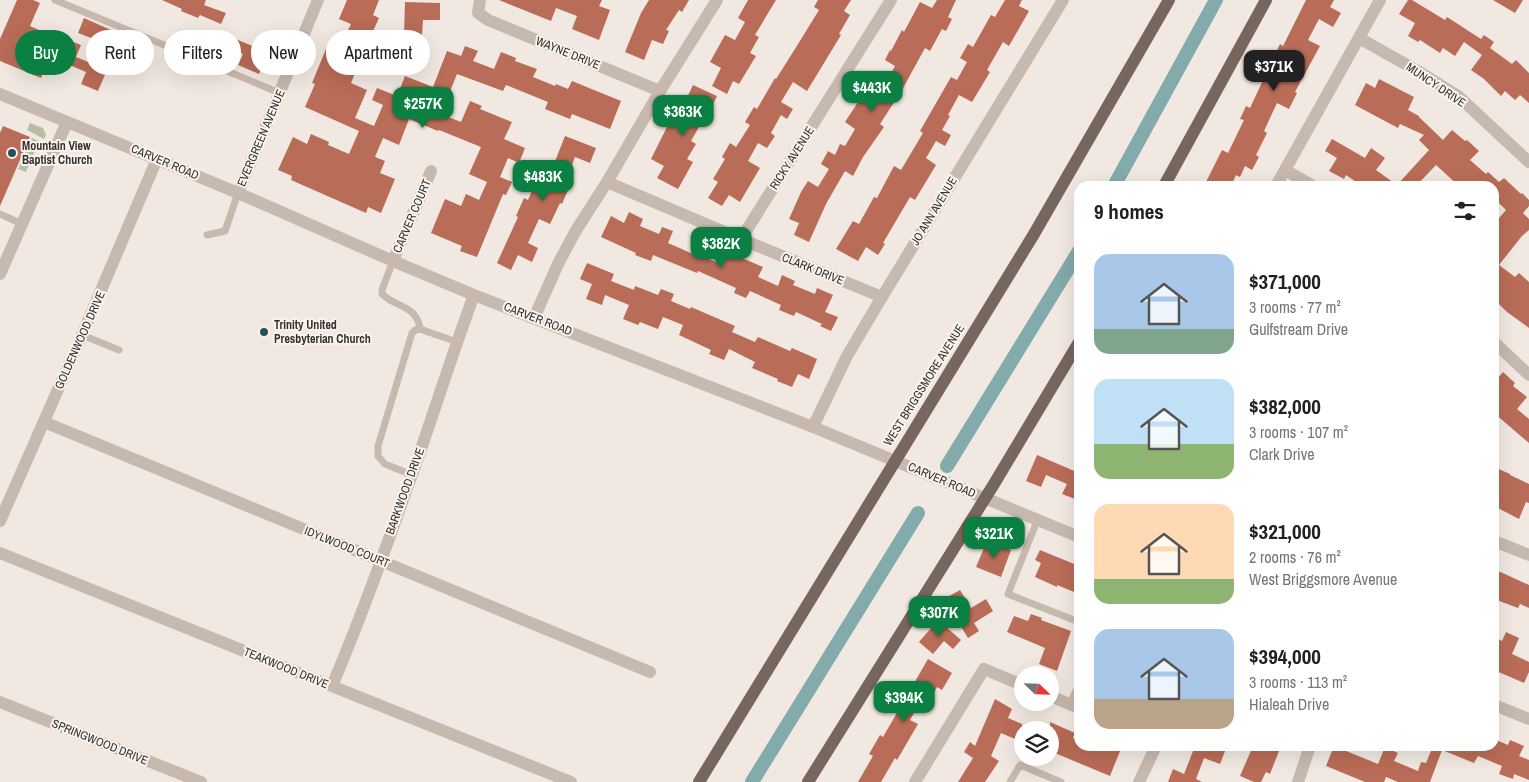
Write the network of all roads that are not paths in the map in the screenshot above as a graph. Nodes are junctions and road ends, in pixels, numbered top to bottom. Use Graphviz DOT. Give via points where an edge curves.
graph roads {
  1 [pos="55,0"];
  2 [pos="318,0"];
  3 [pos="717,0"];
  4 [pos="891,0"];
  5 [pos="1063,0"];
  6 [pos="1169,0"];
  7 [pos="1266,0"];
  8 [pos="1380,0"];
  9 [pos="479,6"];
  10 [pos="1359,38"];
  11 [pos="660,91"];
  12 [pos="280,93"];
  13 [pos="0,94"];
  14 [pos="68,122"];
  15 [pos="157,159"];
  16 [pos="1529,162"];
  17 [pos="1285,170"];
  18 [pos="431,171"];
  19 [pos="1167,181"];
  20 [pos="1279,181"];
  21 [pos="1304,181"];
  22 [pos="607,182"];
  23 [pos="238,193"];
  24 [pos="0,214"];
  25 [pos="22,224"];
  26 [pos="208,235"];
  27 [pos="741,239"];
  28 [pos="393,261"];
  29 [pos="0,274"];
  30 [pos="474,295"];
  31 [pos="882,297"];
  32 [pos="534,318"];
  33 [pos="420,329"];
  34 [pos="82,335"];
  35 [pos="456,342"];
  36 [pos="1499,347"];
  37 [pos="119,350"];
  38 [pos="1074,350"];
  39 [pos="1529,375"];
  40 [pos="44,422"];
  41 [pos="813,427"];
  42 [pos="894,460"];
  43 [pos="412,475"];
  44 [pos="984,498"];
  45 [pos="0,521"];
  46 [pos="1037,521"];
  47 [pos="1074,535"];
  48 [pos="1499,543"];
  49 [pos="0,553"];
  50 [pos="1529,555"];
  51 [pos="381,561"];
  52 [pos="1074,620"];
  53 [pos="650,672"];
  54 [pos="1014,682"];
  55 [pos="332,686"];
  56 [pos="1059,700"];
  57 [pos="0,702"];
  58 [pos="1074,706"];
  59 [pos="1499,707"];
  60 [pos="1529,719"];
  61 [pos="1154,751"];
  62 [pos="1308,751"];
  63 [pos="200,782"];
  64 [pos="571,782"];
  65 [pos="699,782"];
  66 [pos="808,782"];
  67 [pos="915,782"];
  68 [pos="1010,782"];
  69 [pos="1061,782"];
  70 [pos="1139,782"];
  71 [pos="1298,782"];
  1 -- 12 [label="lane"];
  2 -- 12 [label="street, EVERGREEN AVENUE"];
  3 -- 11 [label="street"];
  4 -- 27 [label="street, RICKY AVENUE"];
  5 -- 31 [label="street, JO ANN AVENUE"];
  6 -- 42 [label="main road, WEST BRIGGSMORE AVENUE" via="1034,234"];
  7 -- 19 [label="main road"];
  8 -- 10 [label="street"];
  9 -- 11 [label="street, WAYNE DRIVE" via="488,20"];
  10 -- 16 [label="street, MUNCY DRIVE" via="1458,96"];
  10 -- 17 [label="street"];
  11 -- 22 [label="street"];
  12 -- 23 [label="street, EVERGREEN AVENUE"];
  13 -- 14 [label="street, CARVER ROAD"];
  14 -- 15 [label="street, CARVER ROAD"];
  14 -- 25 [label="street"];
  15 -- 23 [label="street, CARVER ROAD"];
  15 -- 34 [label="street, GOLDENWOOD DRIVE"];
  17 -- 20 [label="street"];
  17 -- 21 [label="street"];
  18 -- 28 [label="street, CARVER COURT"];
  22 -- 27 [label="street, CLARK DRIVE"];
  22 -- 32 [label="street" via="575,232"];
  23 -- 26 [label="lane" via="225,231"];
  23 -- 28 [label="street, CARVER ROAD"];
  24 -- 25 [label="lane"];
  25 -- 29 [label="street"];
  27 -- 31 [label="street, CLARK DRIVE"];
  28 -- 30 [label="street, CARVER ROAD"];
  28 -- 33 [label="lane" via="382,294 409,310 419,322"];
  30 -- 32 [label="street, CARVER ROAD"];
  30 -- 35 [label="street, BARKWOOD DRIVE"];
  31 -- 41 [label="street, JO ANN AVENUE" via="847,356"];
  32 -- 41 [label="street, CARVER ROAD"];
  33 -- 35 [label="lane"];
  33 -- 43 [label="lane" via="412,333 378,446 378,456 385,464"];
  34 -- 37 [label="lane"];
  34 -- 40 [label="street, GOLDENWOOD DRIVE"];
  35 -- 43 [label="street, BARKWOOD DRIVE"];
  36 -- 39 [label="street"];
  38 -- 44 [label="main road"];
  40 -- 45 [label="street, GOLDENWOOD DRIVE"];
  40 -- 51 [label="street, IDYLWOOD COURT"];
  41 -- 42 [label="street, CARVER ROAD"];
  42 -- 44 [label="street, CARVER ROAD"];
  42 -- 65 [label="main road, WEST BRIGGSMORE AVENUE"];
  43 -- 51 [label="street, BARKWOOD DRIVE"];
  44 -- 46 [label="street, CARVER ROAD"];
  44 -- 66 [label="main road"];
  46 -- 47 [label="street, CARVER ROAD"];
  46 -- 52 [label="lane" via="1008,594"];
  48 -- 50 [label="street"];
  49 -- 55 [label="street, TEAKWOOD DRIVE"];
  51 -- 53 [label="street, IDYLWOOD COURT"];
  51 -- 55 [label="street, BARKWOOD DRIVE"];
  54 -- 67 [label="street" via="984,669"];
  55 -- 64 [label="street, TEAKWOOD DRIVE"];
  56 -- 58 [label="street"];
  57 -- 63 [label="street, SPRINGWOOD DRIVE"];
  59 -- 60 [label="street"];
  61 -- 70 [label="street"];
  62 -- 71 [label="street"];
  68 -- 69 [label="lane" via="1020,765"];
}
